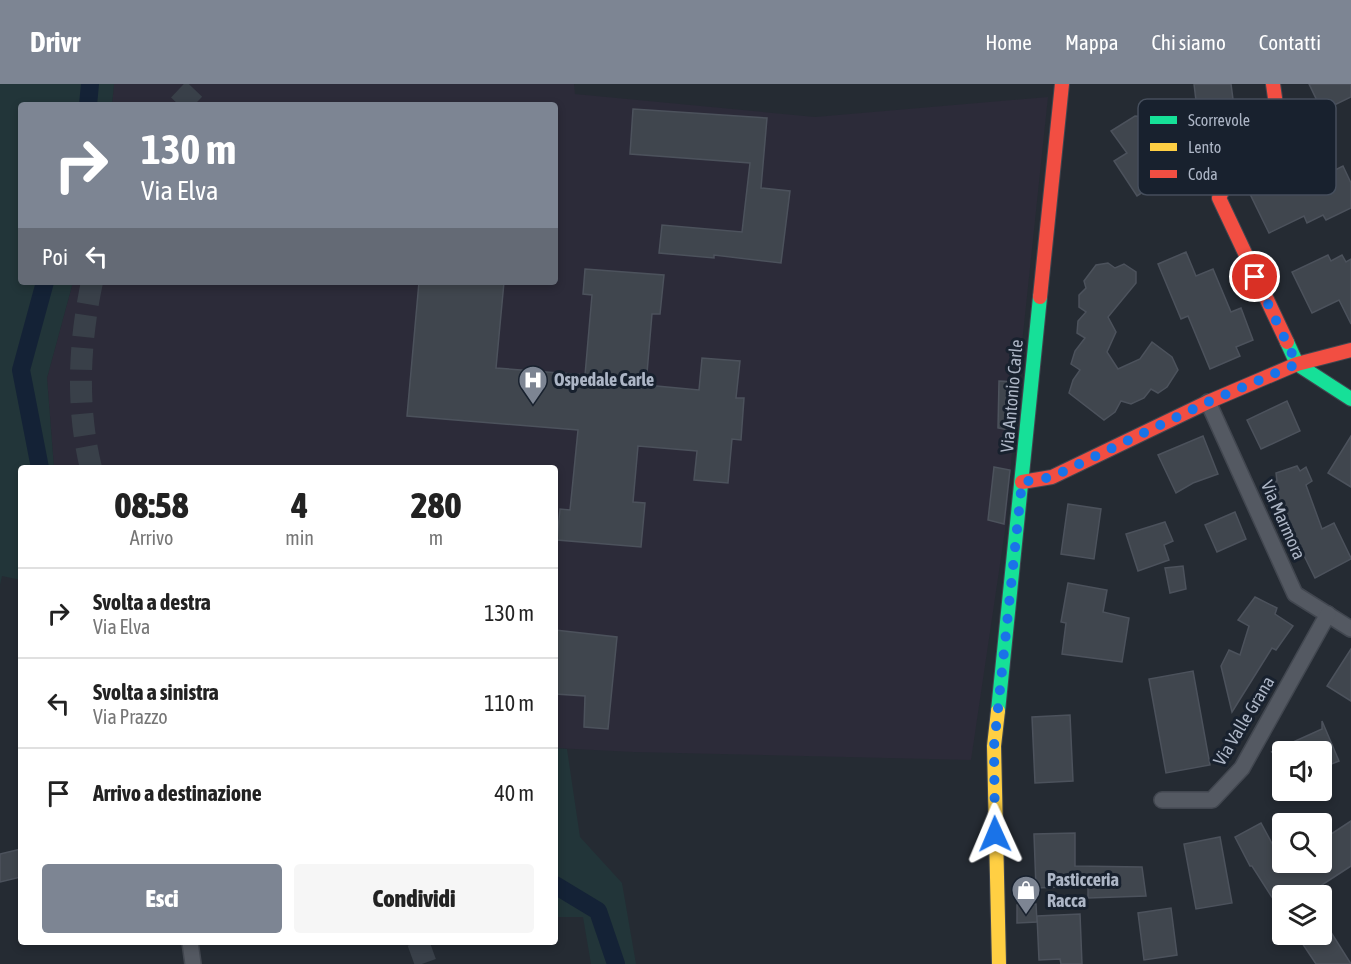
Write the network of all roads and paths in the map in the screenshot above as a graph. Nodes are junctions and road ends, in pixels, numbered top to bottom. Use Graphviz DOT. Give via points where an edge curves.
graph roads {
  1 [pos="1062,84"];
  2 [pos="1273,84"];
  3 [pos="1275,99"];
  4 [pos="1220,195"];
  5 [pos="1351,350"];
  6 [pos="1297,364"];
  7 [pos="1351,399"];
  8 [pos="1208,402"];
  9 [pos="1022,482"];
  10 [pos="1328,614"];
  11 [pos="1351,629"];
  12 [pos="1162,800"];
  13 [pos="190,945"];
  14 [pos="193,964"];
  15 [pos="999,964"];
  1 -- 9 [label="street, Via Antonio Carle"];
  2 -- 3 [label="street"];
  4 -- 6 [label="street"];
  5 -- 6 [label="street"];
  6 -- 7 [label="street"];
  6 -- 8 [label="street"];
  8 -- 9 [label="street" via="1052,477"];
  8 -- 10 [label="street, Via Marmora" via="1295,594"];
  9 -- 15 [label="street, Via Antonio Carle" via="994,746"];
  10 -- 11 [label="street, Via Marmora"];
  10 -- 12 [label="street, Via Valle Grana" via="1242,768 1212,800"];
  13 -- 14 [label="street"];
}
